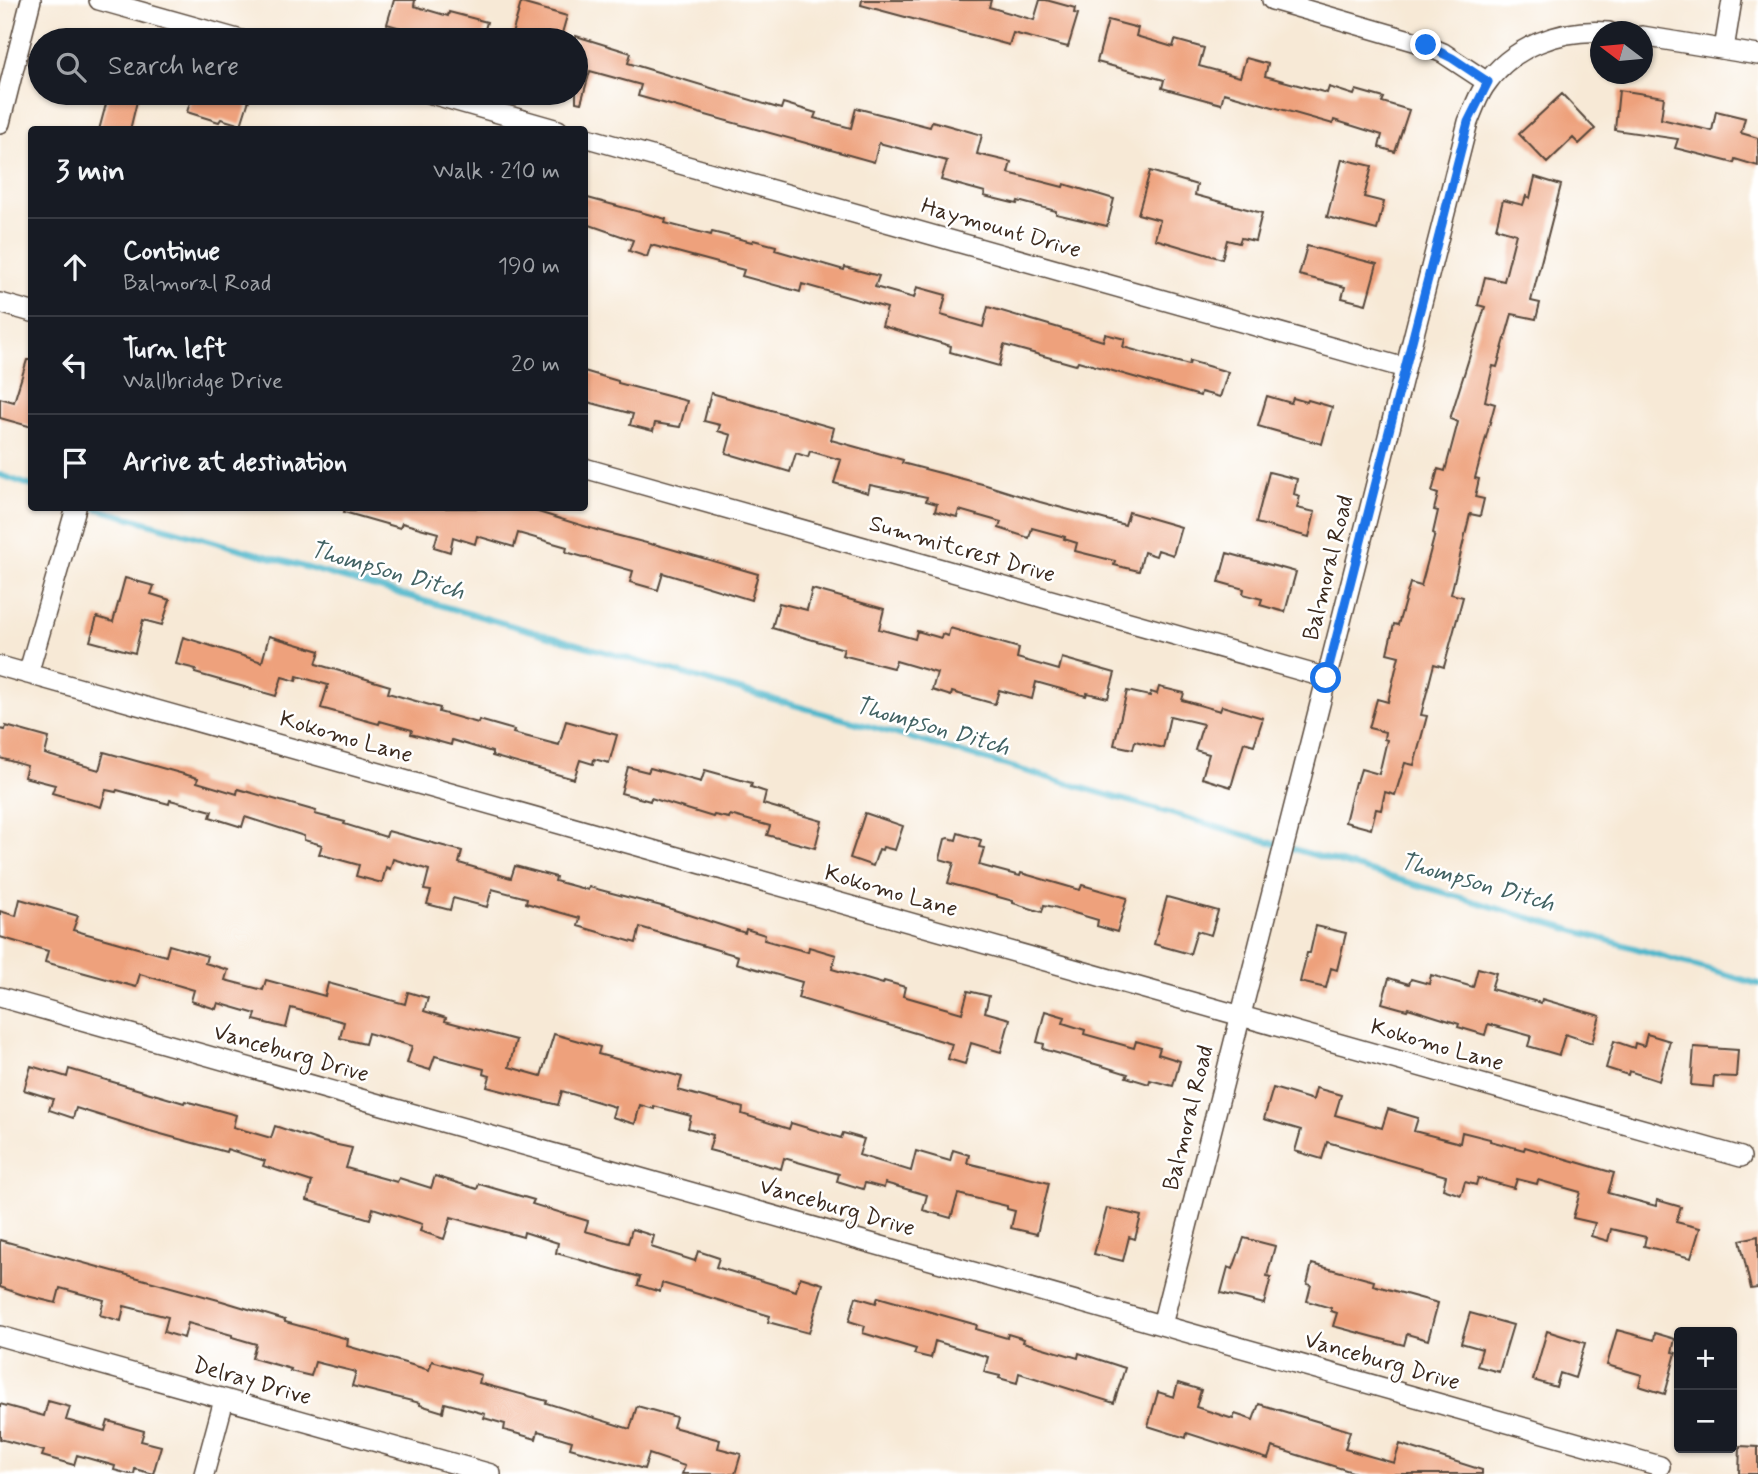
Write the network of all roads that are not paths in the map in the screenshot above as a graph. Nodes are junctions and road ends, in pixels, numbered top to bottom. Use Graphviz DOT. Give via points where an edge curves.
graph roads {
  1 [pos="31,0"];
  2 [pos="99,0"];
  3 [pos="1272,0"];
  4 [pos="1732,0"];
  5 [pos="199,28"];
  6 [pos="1590,31"];
  7 [pos="1653,37"];
  8 [pos="1724,48"];
  9 [pos="1758,55"];
  10 [pos="1488,82"];
  11 [pos="470,105"];
  12 [pos="0,123"];
  13 [pos="544,126"];
  14 [pos="588,138"];
  15 [pos="0,303"];
  16 [pos="28,311"];
  17 [pos="1405,368"];
  18 [pos="588,469"];
  19 [pos="75,511"];
  20 [pos="0,666"];
  21 [pos="28,674"];
  22 [pos="1326,678"];
  23 [pos="0,997"];
  24 [pos="1240,1016"];
  25 [pos="1741,1157"];
  26 [pos="1162,1325"];
  27 [pos="0,1335"];
  28 [pos="224,1399"];
  29 [pos="1660,1466"];
  30 [pos="204,1474"];
  31 [pos="491,1474"];
  1 -- 12 [label="street"];
  2 -- 5 [label="street"];
  3 -- 10 [label="street" via="1426,45"];
  4 -- 8 [label="street"];
  6 -- 10 [label="street, Balmoral Road" via="1541,41 1516,55"];
  7 -- 8 [label="street"];
  8 -- 9 [label="street"];
  10 -- 17 [label="street, Balmoral Road" via="1468,122"];
  11 -- 13 [label="street"];
  14 -- 17 [label="street, Haymount Drive"];
  15 -- 16 [label="street"];
  17 -- 22 [label="street, Balmoral Road"];
  18 -- 22 [label="street, Summitcrest Drive"];
  19 -- 21 [label="street"];
  20 -- 21 [label="street, Kokomo Lane"];
  21 -- 24 [label="street, Kokomo Lane"];
  22 -- 24 [label="street, Balmoral Road"];
  23 -- 26 [label="street, Vanceburg Drive"];
  24 -- 25 [label="street, Kokomo Lane"];
  24 -- 26 [label="street, Balmoral Road"];
  26 -- 29 [label="street, Vanceburg Drive"];
  27 -- 28 [label="street, Delray Drive"];
  28 -- 30 [label="street"];
  28 -- 31 [label="street, Delray Drive"];
}
